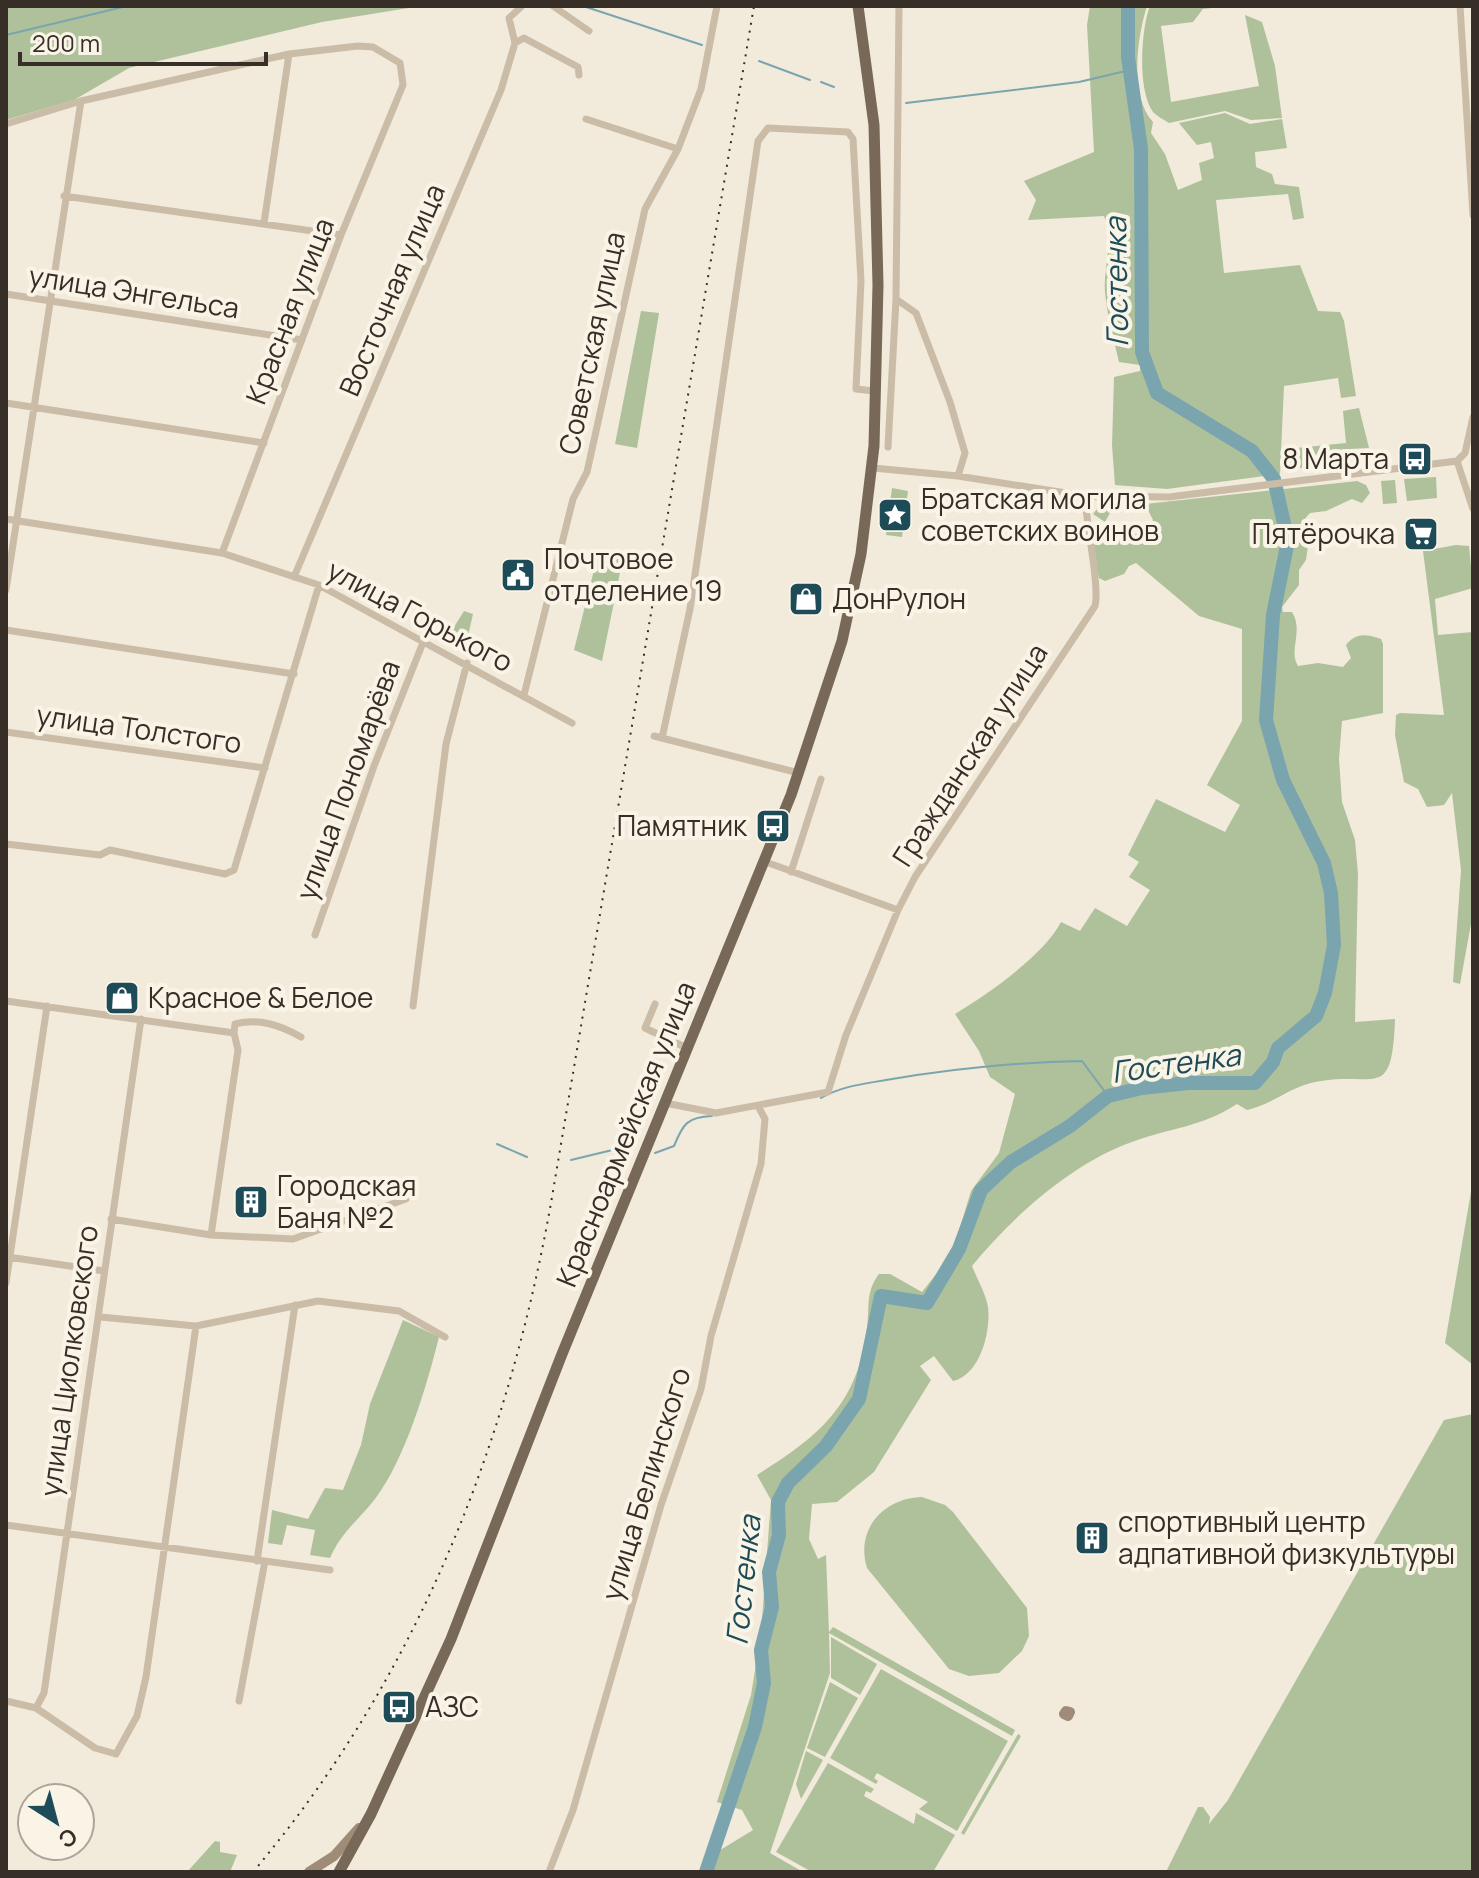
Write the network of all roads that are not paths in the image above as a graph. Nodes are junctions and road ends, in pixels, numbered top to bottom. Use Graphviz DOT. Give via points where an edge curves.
graph roads {
  1 [pos="522,6"];
  2 [pos="553,6"];
  3 [pos="717,6"];
  4 [pos="856,6"];
  5 [pos="899,6"];
  6 [pos="1460,6"];
  7 [pos="589,31"];
  8 [pos="515,43"];
  9 [pos="289,54"];
  10 [pos="579,75"];
  11 [pos="81,101"];
  12 [pos="586,119"];
  13 [pos="6,124"];
  14 [pos="678,149"];
  15 [pos="64,196"];
  16 [pos="1473,215"];
  17 [pos="264,223"];
  18 [pos="341,235"];
  19 [pos="6,294"];
  20 [pos="49,299"];
  21 [pos="896,299"];
  22 [pos="302,340"];
  23 [pos="874,391"];
  24 [pos="6,403"];
  25 [pos="33,406"];
  26 [pos="1473,417"];
  27 [pos="264,443"];
  28 [pos="888,447"];
  29 [pos="1457,461"];
  30 [pos="873,468"];
  31 [pos="958,476"];
  32 [pos="1085,496"];
  33 [pos="1473,509"];
  34 [pos="6,519"];
  35 [pos="16,520"];
  36 [pos="222,553"];
  37 [pos="294,577"];
  38 [pos="319,585"];
  39 [pos="6,590"];
  40 [pos="6,630"];
  41 [pos="424,640"];
  42 [pos="467,663"];
  43 [pos="294,674"];
  44 [pos="524,695"];
  45 [pos="572,723"];
  46 [pos="6,732"];
  47 [pos="265,768"];
  48 [pos="799,773"];
  49 [pos="821,779"];
  50 [pos="6,844"];
  51 [pos="763,861"];
  52 [pos="791,872"];
  53 [pos="898,910"];
  54 [pos="315,935"];
  55 [pos="6,1001"];
  56 [pos="655,1004"];
  57 [pos="47,1006"];
  58 [pos="413,1006"];
  59 [pos="141,1019"];
  60 [pos="234,1033"];
  61 [pos="301,1037"];
  62 [pos="687,1048"];
  63 [pos="665,1103"];
  64 [pos="758,1106"];
  65 [pos="406,1199"];
  66 [pos="111,1219"];
  67 [pos="211,1235"];
  68 [pos="8,1257"];
  69 [pos="104,1271"];
  70 [pos="6,1283"];
  71 [pos="295,1305"];
  72 [pos="100,1317"];
  73 [pos="196,1326"];
  74 [pos="445,1337"];
  75 [pos="6,1525"];
  76 [pos="65,1534"];
  77 [pos="162,1548"];
  78 [pos="261,1561"];
  79 [pos="330,1570"];
  80 [pos="6,1701"];
  81 [pos="239,1701"];
  82 [pos="36,1708"];
  83 [pos="371,1814"];
  84 [pos="309,1872"];
  85 [pos="339,1872"];
  86 [pos="549,1872"];
  1 -- 8 [label="street" via="509,18"];
  2 -- 7 [label="street"];
  3 -- 14 [label="street, Советская улица" via="701,89"];
  4 -- 23 [label="main road, Красноармейская улица" via="874,125"];
  5 -- 21 [label="street"];
  6 -- 16 [label="street"];
  8 -- 10 [label="street" via="524,38 546,47 578,67"];
  8 -- 37 [label="street, Восточная улица" via="501,90"];
  9 -- 11 [label="street"];
  9 -- 17 [label="street"];
  9 -- 18 [label="street, Красная улица" via="373,47 400,63 403,85"];
  11 -- 13 [label="street"];
  11 -- 15 [label="street"];
  12 -- 14 [label="street"];
  14 -- 44 [label="street, Советская улица" via="645,209 587,472 573,499"];
  15 -- 17 [label="street"];
  15 -- 20 [label="street"];
  17 -- 18 [label="street"];
  18 -- 22 [label="street, Красная улица"];
  19 -- 20 [label="street, улица Энгельса"];
  20 -- 22 [label="street, улица Энгельса"];
  20 -- 25 [label="street"];
  21 -- 28 [label="street"];
  21 -- 31 [label="street" via="916,313 950,402 965,453"];
  22 -- 27 [label="street, Красная улица"];
  23 -- 30 [label="main road, Красноармейская улица"];
  23 -- 48 [label="street" via="856,389 861,281 853,139 848,132 768,128 758,141 690,609 658,737"];
  24 -- 25 [label="street"];
  25 -- 27 [label="street"];
  25 -- 35 [label="street"];
  26 -- 29 [label="street" via="1465,453"];
  27 -- 36 [label="street, Красная улица"];
  29 -- 32 [label="street" via="1169,497"];
  29 -- 33 [label="street"];
  30 -- 31 [label="street"];
  30 -- 48 [label="main road, Красноармейская улица" via="842,641"];
  31 -- 32 [label="street"];
  32 -- 53 [label="street, Гражданская улица" via="1095,606 947,825"];
  34 -- 35 [label="street, улица Горького"];
  35 -- 36 [label="street, улица Горького"];
  35 -- 39 [label="street"];
  36 -- 37 [label="street, улица Горького"];
  37 -- 38 [label="street, улица Горького"];
  38 -- 41 [label="street, улица Горького"];
  38 -- 43 [label="street"];
  40 -- 43 [label="street"];
  41 -- 42 [label="street, улица Горького"];
  41 -- 54 [label="street, улица Пономарёва"];
  42 -- 44 [label="street, улица Горького"];
  42 -- 58 [label="street" via="446,744"];
  43 -- 47 [label="street"];
  44 -- 45 [label="street, улица Горького"];
  46 -- 47 [label="street, улица Толстого"];
  47 -- 50 [label="street" via="237,866 225,874 110,850 100,855"];
  48 -- 51 [label="main road, Красноармейская улица"];
  49 -- 52 [label="street"];
  51 -- 52 [label="street"];
  51 -- 62 [label="main road, Красноармейская улица"];
  52 -- 53 [label="street"];
  53 -- 64 [label="street, Гражданская улица" via="828,1092"];
  55 -- 57 [label="street"];
  56 -- 62 [label="street" via="645,1028"];
  57 -- 59 [label="street"];
  57 -- 68 [label="street"];
  59 -- 60 [label="street"];
  59 -- 66 [label="street, улица Циолковского"];
  60 -- 61 [label="street" via="235,1024 249,1021 283,1027"];
  60 -- 67 [label="street" via="238,1050"];
  62 -- 63 [label="main road, Красноармейская улица"];
  63 -- 64 [label="street" via="716,1113"];
  63 -- 83 [label="main road, Красноармейская улица" via="451,1639"];
  64 -- 86 [label="street, улица Белинского" via="765,1119 761,1164 701,1389 661,1505 573,1810"];
  65 -- 67 [label="street" via="293,1239"];
  66 -- 67 [label="street"];
  66 -- 69 [label="street, улица Циолковского"];
  68 -- 69 [label="street"];
  68 -- 70 [label="street"];
  69 -- 72 [label="street, улица Циолковского"];
  71 -- 73 [label="street"];
  71 -- 74 [label="street" via="318,1301 399,1311"];
  71 -- 78 [label="street"];
  72 -- 73 [label="street"];
  72 -- 76 [label="street, улица Циолковского"];
  73 -- 77 [label="street"];
  75 -- 76 [label="street"];
  76 -- 77 [label="street"];
  76 -- 82 [label="street, улица Циолковского" via="44,1693"];
  77 -- 78 [label="street"];
  77 -- 82 [label="street" via="146,1677 137,1716 116,1754 95,1748"];
  78 -- 79 [label="street"];
  78 -- 81 [label="street"];
  80 -- 82 [label="street"];
  83 -- 84 [label="main road" via="334,1856"];
  83 -- 85 [label="main road, Красноармейская улица"];
}
